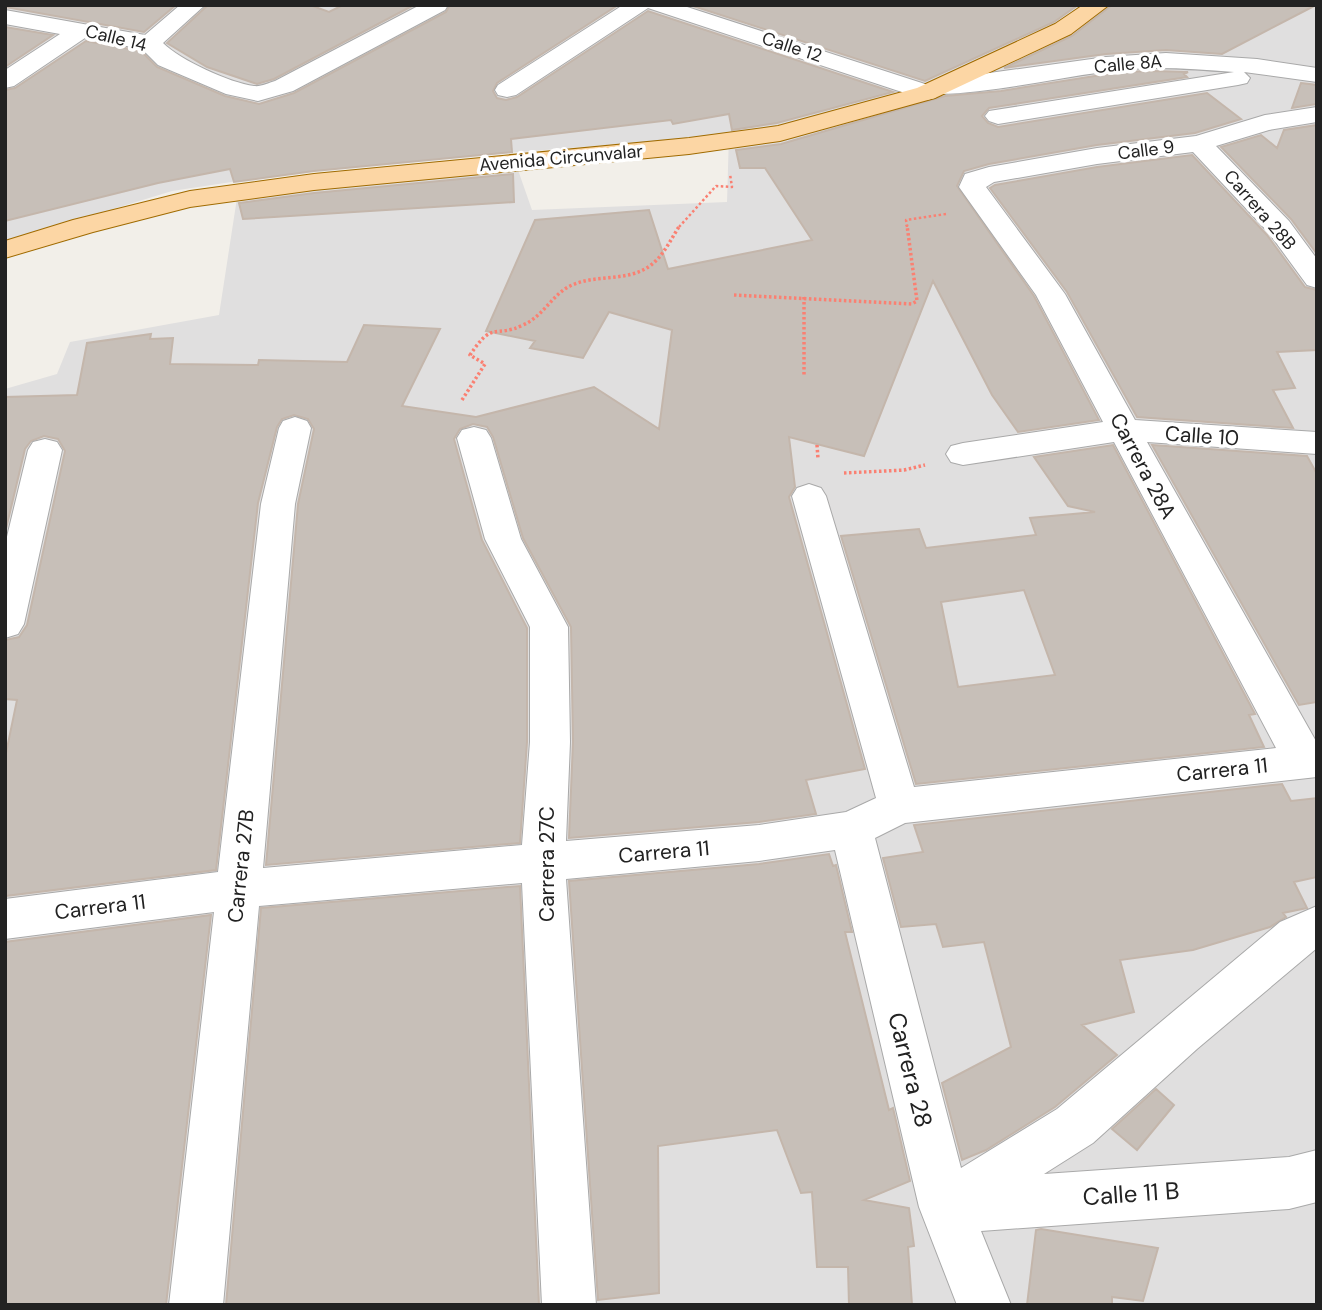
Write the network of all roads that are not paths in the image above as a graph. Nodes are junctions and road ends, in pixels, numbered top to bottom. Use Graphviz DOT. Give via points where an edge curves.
graph roads {
  1 [pos="194,5"];
  2 [pos="437,5"];
  3 [pos="639,5"];
  4 [pos="657,5"];
  5 [pos="1098,5"];
  6 [pos="5,17"];
  7 [pos="83,29"];
  8 [pos="150,43"];
  9 [pos="1279,69"];
  10 [pos="1317,75"];
  11 [pos="5,81"];
  12 [pos="507,90"];
  13 [pos="932,90"];
  14 [pos="1317,114"];
  15 [pos="998,116"];
  16 [pos="1199,143"];
  17 [pos="981,194"];
  18 [pos="5,250"];
  19 [pos="1317,279"];
  20 [pos="295,428"];
  21 [pos="1124,430"];
  22 [pos="474,438"];
  23 [pos="1317,443"];
  24 [pos="45,450"];
  25 [pos="963,454"];
  26 [pos="821,485"];
  27 [pos="5,624"];
  28 [pos="1310,760"];
  29 [pos="899,806"];
  30 [pos="852,829"];
  31 [pos="543,864"];
  32 [pos="239,889"];
  33 [pos="5,919"];
  34 [pos="1317,926"];
  35 [pos="1317,1176"];
  36 [pos="944,1207"];
  37 [pos="196,1305"];
  38 [pos="569,1305"];
  39 [pos="985,1305"];
  1 -- 8 [label="street"];
  2 -- 8 [label="street, Calle 14" via="284,86 258,94 166,60"];
  3 -- 12 [label="street"];
  4 -- 13 [label="street, Calle 12"];
  5 -- 13 [label="main road, Avenida Circunvalar" via="1063,29"];
  6 -- 7 [label="street, Calle 14"];
  7 -- 8 [label="street, Calle 14"];
  7 -- 11 [label="street"];
  9 -- 10 [label="street, Calle 8A"];
  9 -- 13 [label="street, Calle 8A" via="1166,60 1106,64"];
  9 -- 15 [label="street" via="1159,93 1064,103"];
  13 -- 18 [label="main road, Avenida Circunvalar" via="780,132 726,141 314,182 190,199"];
  14 -- 16 [label="street, Calle 9" via="1265,123"];
  16 -- 17 [label="street, Calle 9" via="1097,156"];
  16 -- 19 [label="street, Carrera 28B" via="1279,227"];
  17 -- 21 [label="street, Carrera 28A" via="1050,294"];
  20 -- 32 [label="street, Carrera 27B" via="278,504"];
  21 -- 23 [label="street, Calle 10"];
  21 -- 25 [label="street, Calle 10"];
  21 -- 28 [label="street, Carrera 28A"];
  22 -- 31 [label="street, Carrera 27C" via="503,539 549,627 550,742"];
  24 -- 27 [label="street"];
  26 -- 29 [label="street"];
  28 -- 29 [label="street, Carrera 11"];
  29 -- 30 [label="street, Carrera 11"];
  30 -- 31 [label="street, Carrera 11"];
  30 -- 36 [label="street, Carrera 28"];
  31 -- 32 [label="street, Carrera 11"];
  31 -- 38 [label="street, Carrera 27C"];
  32 -- 33 [label="street, Carrera 11"];
  32 -- 37 [label="street, Carrera 27B"];
  34 -- 36 [label="street" via="1296,936 1075,1126"];
  35 -- 36 [label="street, Calle 11 B" via="1289,1184"];
  36 -- 39 [label="street, Carrera 28"];
}
